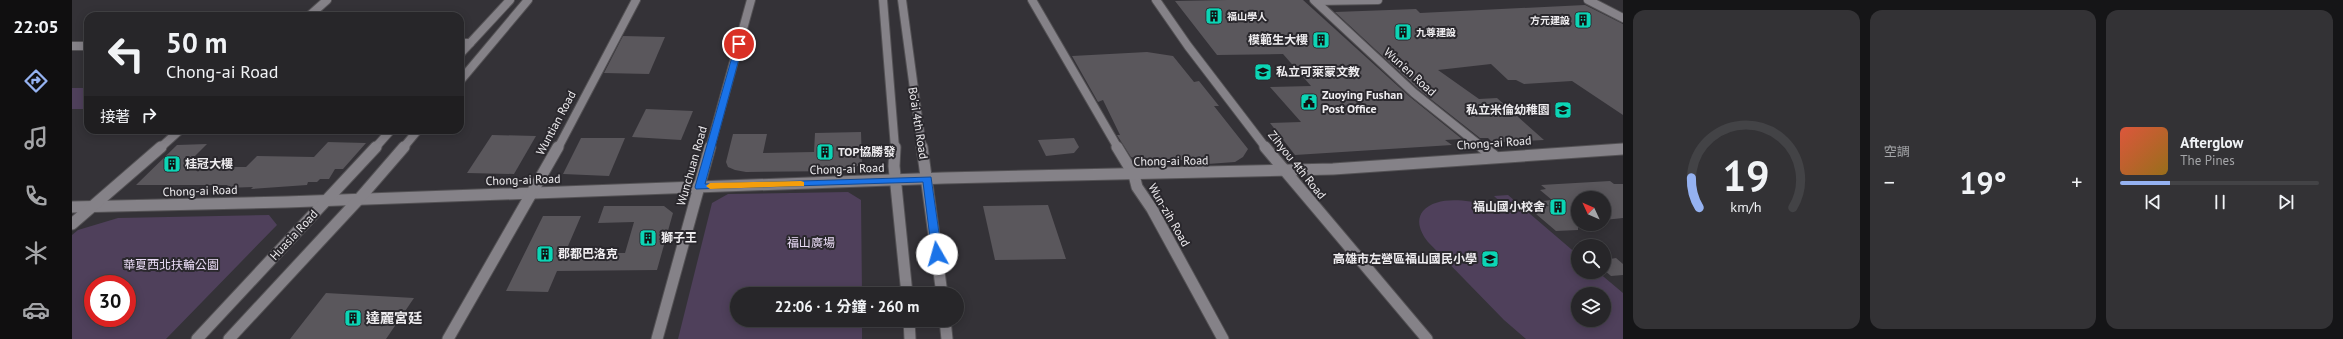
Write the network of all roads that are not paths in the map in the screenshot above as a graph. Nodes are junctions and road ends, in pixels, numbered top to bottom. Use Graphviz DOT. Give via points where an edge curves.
graph roads {
  1 [pos="327,0"];
  2 [pos="510,0"];
  3 [pos="528,0"];
  4 [pos="636,0"];
  5 [pos="751,0"];
  6 [pos="883,0"];
  7 [pos="902,0"];
  8 [pos="1032,0"];
  9 [pos="1156,0"];
  10 [pos="1315,0"];
  11 [pos="1378,0"];
  12 [pos="1588,0"];
  13 [pos="314,12"];
  14 [pos="1623,18"];
  15 [pos="464,43"];
  16 [pos="470,43"];
  17 [pos="72,46"];
  18 [pos="84,46"];
  19 [pos="464,50"];
  20 [pos="464,76"];
  21 [pos="175,134"];
  22 [pos="387,134"];
  23 [pos="415,134"];
  24 [pos="1623,148"];
  25 [pos="1494,156"];
  26 [pos="1284,171"];
  27 [pos="1134,175"];
  28 [pos="927,179"];
  29 [pos="896,180"];
  30 [pos="700,187"];
  31 [pos="534,192"];
  32 [pos="327,199"];
  33 [pos="359,199"];
  34 [pos="94,206"];
  35 [pos="72,207"];
  36 [pos="72,224"];
  37 [pos="906,287"];
  38 [pos="941,287"];
  39 [pos="909,327"];
  40 [pos="946,327"];
  41 [pos="197,339"];
  42 [pos="228,339"];
  43 [pos="448,339"];
  44 [pos="657,339"];
  45 [pos="910,339"];
  46 [pos="947,339"];
  47 [pos="1223,339"];
  48 [pos="1427,339"];
  1 -- 13 [label="street"];
  2 -- 16 [label="street"];
  3 -- 20 [label="street"];
  4 -- 31 [label="street, Wuntian Road"];
  5 -- 30 [label="street, Wunchuan Road"];
  6 -- 29 [label="street, Bo'ai 4th Road"];
  7 -- 28 [label="street, Bo'ai 4th Road" via="908,58"];
  8 -- 27 [label="street, Wun-zih Road"];
  9 -- 26 [label="street, Zihyou 4th Road"];
  10 -- 11 [label="street"];
  10 -- 25 [label="street, Wun'en Road" via="1414,93"];
  12 -- 14 [label="street"];
  15 -- 16 [label="street"];
  16 -- 19 [label="street"];
  17 -- 18 [label="street"];
  21 -- 34 [label="street"];
  22 -- 32 [label="street, Huasia Road"];
  23 -- 33 [label="street, Huasia Road"];
  24 -- 25 [label="street, Chong-ai Road"];
  25 -- 26 [label="street, Chong-ai Road"];
  26 -- 27 [label="street, Chong-ai Road"];
  26 -- 48 [label="street, Zihyou 4th Road"];
  27 -- 28 [label="street, Chong-ai Road"];
  27 -- 47 [label="street, Wun-zih Road" via="1137,186"];
  28 -- 29 [label="street, Chong-ai Road"];
  28 -- 38 [label="street, Bo'ai 4th Road"];
  29 -- 30 [label="street, Chong-ai Road"];
  29 -- 37 [label="street, Bo'ai 4th Road"];
  30 -- 31 [label="street, Chong-ai Road"];
  30 -- 44 [label="street, Wunchuan Road"];
  31 -- 33 [label="street, Chong-ai Road"];
  31 -- 43 [label="street, Wuntian Road"];
  32 -- 33 [label="street, Chong-ai Road"];
  32 -- 34 [label="street, Chong-ai Road"];
  32 -- 41 [label="street, Huasia Road"];
  33 -- 42 [label="street, Huasia Road"];
  34 -- 35 [label="street, Chong-ai Road"];
  34 -- 36 [label="street"];
  39 -- 45 [label="street"];
  40 -- 46 [label="street"];
}
